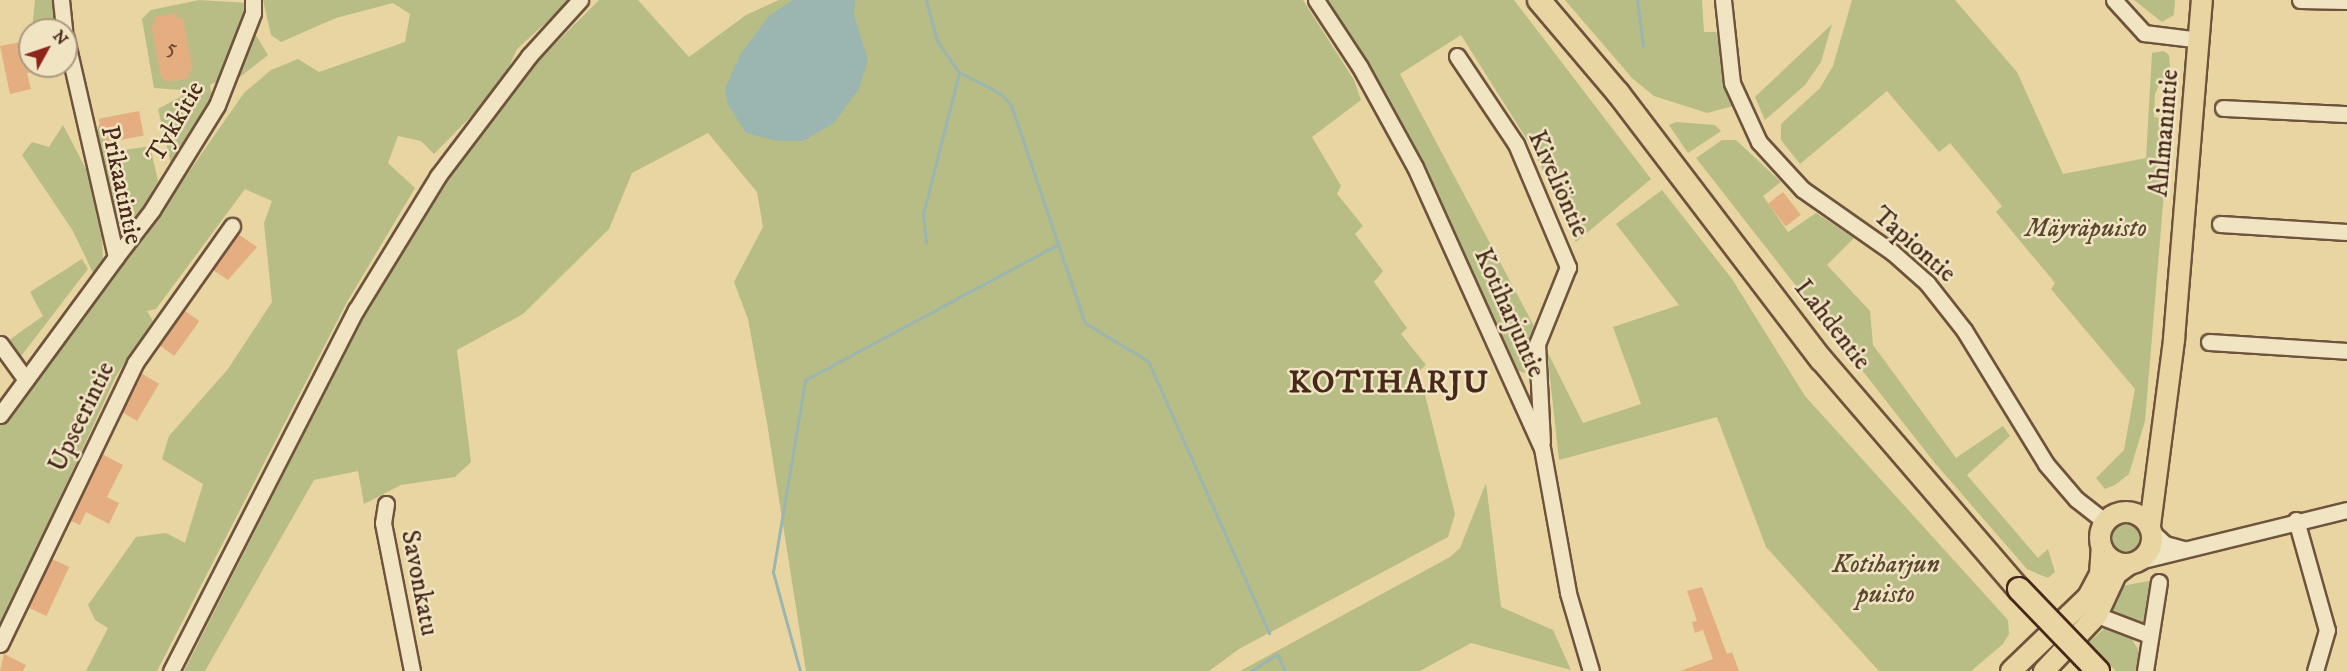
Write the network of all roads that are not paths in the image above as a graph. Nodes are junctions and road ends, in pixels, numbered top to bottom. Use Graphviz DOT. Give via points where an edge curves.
graph roads {
  1 [pos="62,0"];
  2 [pos="253,0"];
  3 [pos="580,0"];
  4 [pos="1316,0"];
  5 [pos="1539,0"];
  6 [pos="1723,0"];
  7 [pos="2114,0"];
  8 [pos="2202,0"];
  9 [pos="2300,0"];
  10 [pos="2347,1"];
  11 [pos="63,18"];
  12 [pos="2200,40"];
  13 [pos="1457,56"];
  14 [pos="75,78"];
  15 [pos="2223,108"];
  16 [pos="2347,114"];
  17 [pos="2220,224"];
  18 [pos="232,226"];
  19 [pos="2347,232"];
  20 [pos="116,257"];
  21 [pos="2209,342"];
  22 [pos="0,344"];
  23 [pos="2347,351"];
  24 [pos="26,380"];
  25 [pos="2166,414"];
  26 [pos="0,415"];
  27 [pos="1542,448"];
  28 [pos="386,504"];
  29 [pos="2347,510"];
  30 [pos="2126,512"];
  31 [pos="2296,519"];
  32 [pos="2105,522"];
  33 [pos="2151,528"];
  34 [pos="2102,548"];
  35 [pos="2202,548"];
  36 [pos="2134,563"];
  37 [pos="2159,582"];
  38 [pos="2097,615"];
  39 [pos="2149,635"];
  40 [pos="0,644"];
  41 [pos="171,671"];
  42 [pos="412,671"];
  43 [pos="1591,671"];
  44 [pos="2011,671"];
  45 [pos="2044,671"];
  46 [pos="2098,671"];
  47 [pos="2145,671"];
  48 [pos="2315,671"];
  1 -- 11 [label="street"];
  2 -- 20 [label="street, Tykkitie" via="253,13 217,105 152,210"];
  3 -- 41 [label="street" via="529,56 438,176 356,310"];
  4 -- 27 [label="street, Kotiharjuntie" via="1360,67 1415,167"];
  5 -- 46 [label="highway, Lahdentie, bridge" via="1618,93 1821,359 2019,589"];
  6 -- 32 [label="street, Tapiontie" via="1732,83 1759,142 1802,189 1892,252 1927,283 1959,322 2046,464 2076,499"];
  7 -- 12 [label="street" via="2144,33"];
  8 -- 12 [label="main road, Ahlmanintie"];
  9 -- 10 [label="street"];
  12 -- 25 [label="main road, Ahlmanintie"];
  13 -- 27 [label="street, Kiveliöntie" via="1516,144 1568,267 1537,344"];
  14 -- 20 [label="street, Prikaatintie"];
  15 -- 16 [label="street"];
  17 -- 19 [label="street"];
  18 -- 40 [label="street, Upseerintie" via="135,363"];
  20 -- 24 [label="street, Prikaatintie"];
  21 -- 23 [label="street"];
  22 -- 24 [label="street"];
  24 -- 26 [label="street, Prikaatintie"];
  25 -- 30 [label="main road, Ahlmanintie" via="2145,490"];
  25 -- 33 [label="main road, Ahlmanintie"];
  27 -- 43 [label="street, Kotiharjuntie" via="1568,592"];
  28 -- 42 [label="street, Savonkatu" via="383,522"];
  29 -- 31 [label="street"];
  30 -- 32 [label="main road"];
  30 -- 33 [label="main road"];
  31 -- 35 [label="street"];
  31 -- 48 [label="street" via="2327,630"];
  32 -- 34 [label="main road"];
  33 -- 35 [label="street" via="2174,548"];
  33 -- 36 [label="main road" via="2150,550"];
  34 -- 36 [label="main road" via="2111,560"];
  34 -- 44 [label="main road" via="2100,574 2088,597"];
  35 -- 36 [label="street"];
  36 -- 38 [label="main road" via="2116,574"];
  37 -- 39 [label="street"];
  38 -- 39 [label="street"];
  38 -- 45 [label="main road"];
  39 -- 47 [label="street"];
}
